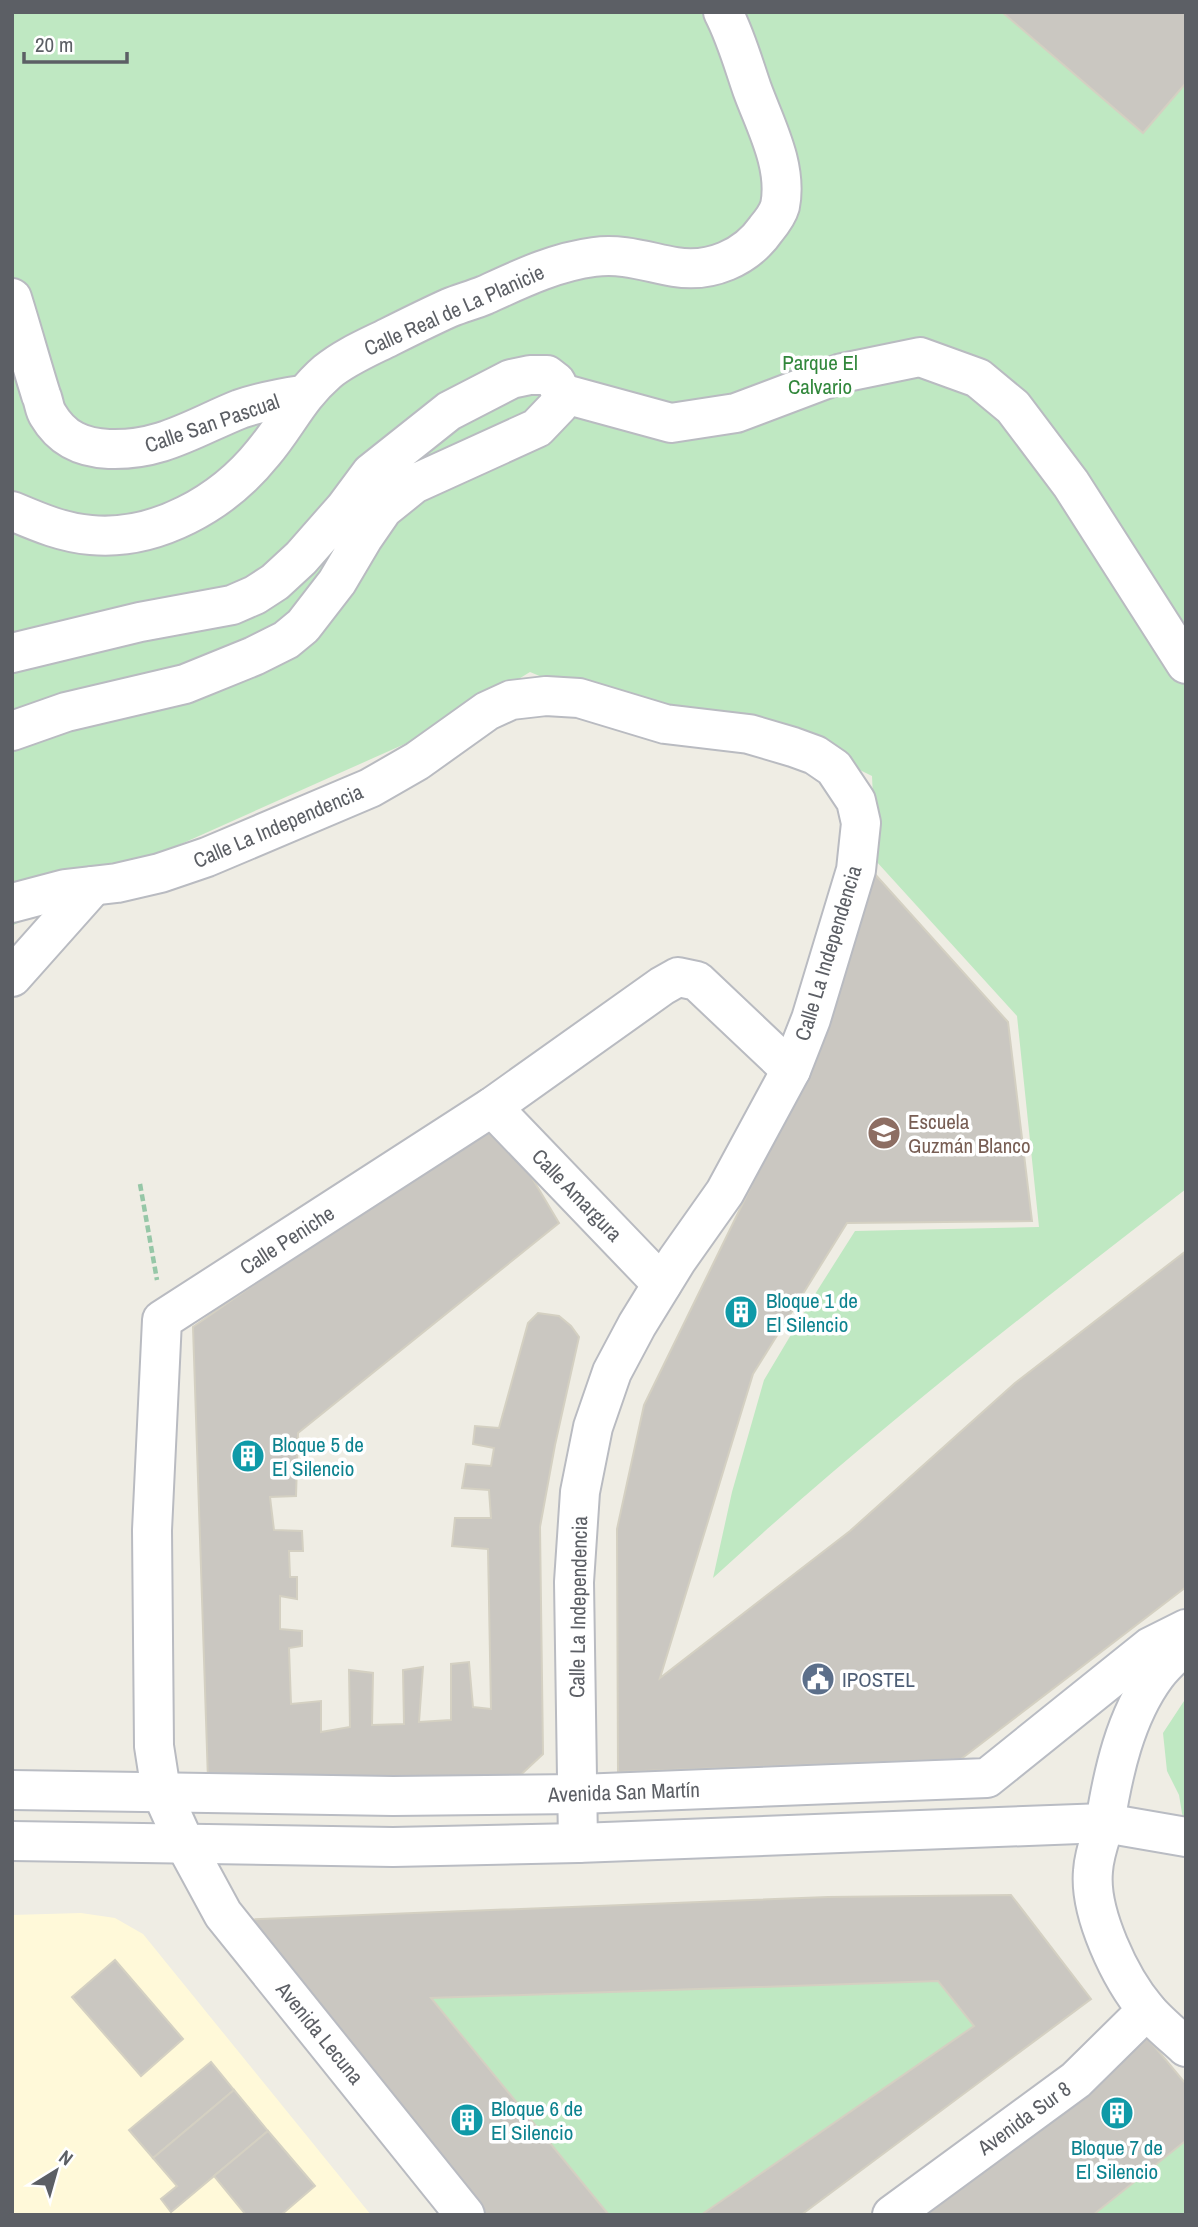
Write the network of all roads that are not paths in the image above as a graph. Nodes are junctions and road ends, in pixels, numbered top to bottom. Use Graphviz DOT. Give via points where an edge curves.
graph roads {
  1 [pos="723,12"];
  2 [pos="12,298"];
  3 [pos="561,393"];
  4 [pos="302,395"];
  5 [pos="12,511"];
  6 [pos="12,653"];
  7 [pos="1186,664"];
  8 [pos="12,731"];
  9 [pos="93,886"];
  10 [pos="12,903"];
  11 [pos="12,977"];
  12 [pos="791,1070"];
  13 [pos="492,1107"];
  14 [pos="663,1284"];
  15 [pos="1186,1629"];
  16 [pos="1186,1644"];
  17 [pos="12,1790"];
  18 [pos="161,1791"];
  19 [pos="579,1794"];
  20 [pos="1105,1824"];
  21 [pos="1186,1837"];
  22 [pos="12,1841"];
  23 [pos="579,1843"];
  24 [pos="185,1844"];
  25 [pos="1147,2010"];
  26 [pos="1186,2047"];
  27 [pos="465,2215"];
  28 [pos="892,2215"];
  1 -- 4 [label="street, Calle Real de La Planicie" via="768,131 781,185 779,208 751,246 732,260 707,267 676,267 622,256 553,266 449,308 363,350 329,370"];
  2 -- 4 [label="street, Calle San Pascual" via="47,413 74,442 107,449 152,446 268,400"];
  3 -- 6 [label="street" via="547,375 530,375 511,379 449,411 370,474 301,558 255,595 232,605 140,621"];
  3 -- 7 [label="street" via="671,423 736,413 842,373 920,357 978,377 1013,407 1070,484"];
  3 -- 8 [label="street" via="559,405 537,428 399,494 376,519 303,626 286,640 185,684 66,712"];
  4 -- 5 [label="street, Calle Real de La Planicie" via="264,453 237,481 170,523 125,534 91,535 50,527"];
  9 -- 10 [label="street, Calle La Independencia" via="65,888"];
  9 -- 11 [label="street"];
  9 -- 12 [label="street, Calle La Independencia" via="207,857 370,788 487,711 512,701 579,698 665,724 749,734 804,751 834,768 856,801 861,823 856,870"];
  12 -- 13 [label="street, Calle Peniche" via="697,981 678,977"];
  12 -- 14 [label="street, Calle La Independencia" via="725,1192"];
  13 -- 14 [label="street, Calle Amargura"];
  13 -- 18 [label="street, Calle Peniche" via="162,1320 152,1530 154,1746"];
  14 -- 19 [label="street, Calle La Independencia" via="612,1372 593,1427 580,1492 574,1582"];
  15 -- 19 [label="street, Avenida San Martín" via="1150,1647 988,1778"];
  16 -- 20 [label="street" via="1156,1674 1139,1704 1124,1742"];
  17 -- 18 [label="street, Avenida San Martín"];
  18 -- 19 [label="street, Avenida San Martín"];
  18 -- 24 [label="street, Avenida Lecuna"];
  19 -- 23 [label="street, Calle La Independencia"];
  20 -- 21 [label="street"];
  20 -- 23 [label="street"];
  20 -- 25 [label="street" via="1093,1872 1096,1904 1123,1975"];
  22 -- 24 [label="street"];
  23 -- 24 [label="street" via="393,1847"];
  24 -- 27 [label="street, Avenida Lecuna" via="223,1914"];
  25 -- 26 [label="street"];
  25 -- 28 [label="street, Avenida Sur 8" via="1076,2080"];
}
